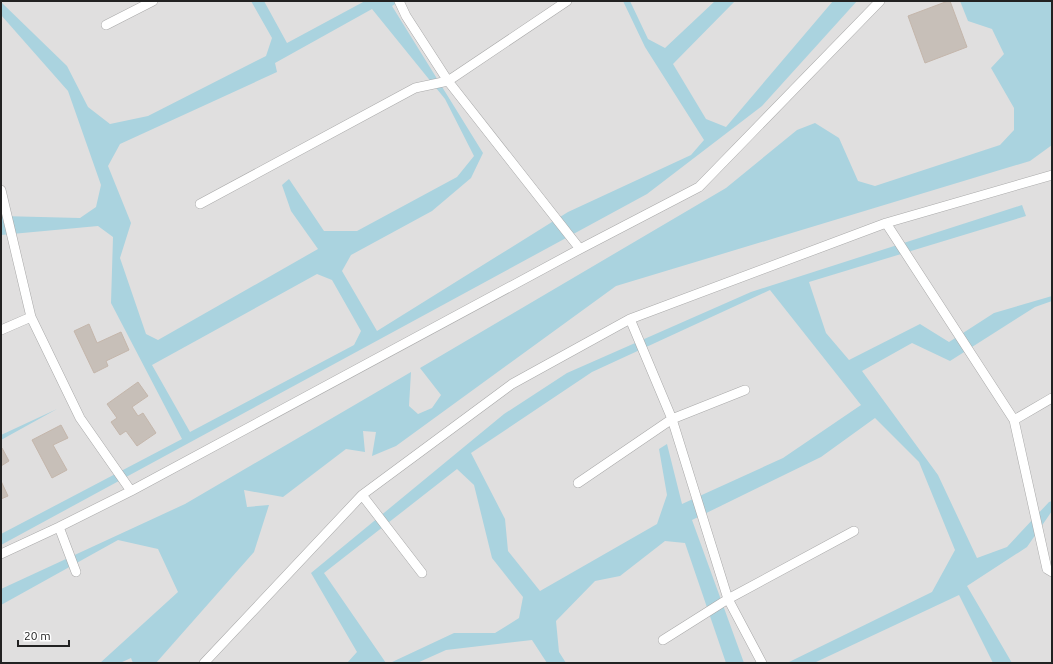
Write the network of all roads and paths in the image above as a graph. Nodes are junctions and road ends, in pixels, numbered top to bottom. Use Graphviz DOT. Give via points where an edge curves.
graph roads {
  1 [pos="153,1"];
  2 [pos="399,1"];
  3 [pos="567,1"];
  4 [pos="880,1"];
  5 [pos="106,25"];
  6 [pos="448,81"];
  7 [pos="1052,175"];
  8 [pos="1,190"];
  9 [pos="200,204"];
  10 [pos="886,223"];
  11 [pos="580,249"];
  12 [pos="31,317"];
  13 [pos="630,319"];
  14 [pos="1,330"];
  15 [pos="745,390"];
  16 [pos="1052,398"];
  17 [pos="672,419"];
  18 [pos="1014,420"];
  19 [pos="578,483"];
  20 [pos="131,491"];
  21 [pos="362,495"];
  22 [pos="59,527"];
  23 [pos="854,532"];
  24 [pos="1,554"];
  25 [pos="76,572"];
  26 [pos="1052,572"];
  27 [pos="422,573"];
  28 [pos="728,599"];
  29 [pos="663,640"];
  30 [pos="204,663"];
  31 [pos="762,663"];
  1 -- 5 [label="lane"];
  2 -- 6 [label="lane"];
  3 -- 6 [label="lane"];
  4 -- 11 [label="lane" via="699,187"];
  6 -- 9 [label="lane" via="416,88"];
  6 -- 11 [label="lane"];
  7 -- 10 [label="lane"];
  8 -- 12 [label="lane"];
  10 -- 13 [label="lane"];
  10 -- 18 [label="lane"];
  11 -- 20 [label="lane"];
  12 -- 14 [label="lane"];
  12 -- 20 [label="lane" via="80,418"];
  13 -- 17 [label="lane"];
  13 -- 21 [label="lane" via="512,384"];
  15 -- 17 [label="lane"];
  16 -- 18 [label="lane"];
  17 -- 19 [label="lane"];
  17 -- 28 [label="lane"];
  18 -- 26 [label="lane" via="1047,569"];
  20 -- 22 [label="lane"];
  21 -- 27 [label="lane"];
  21 -- 30 [label="lane"];
  22 -- 24 [label="lane"];
  22 -- 25 [label="lane"];
  23 -- 28 [label="lane"];
  28 -- 29 [label="lane"];
  28 -- 31 [label="lane"];
}
